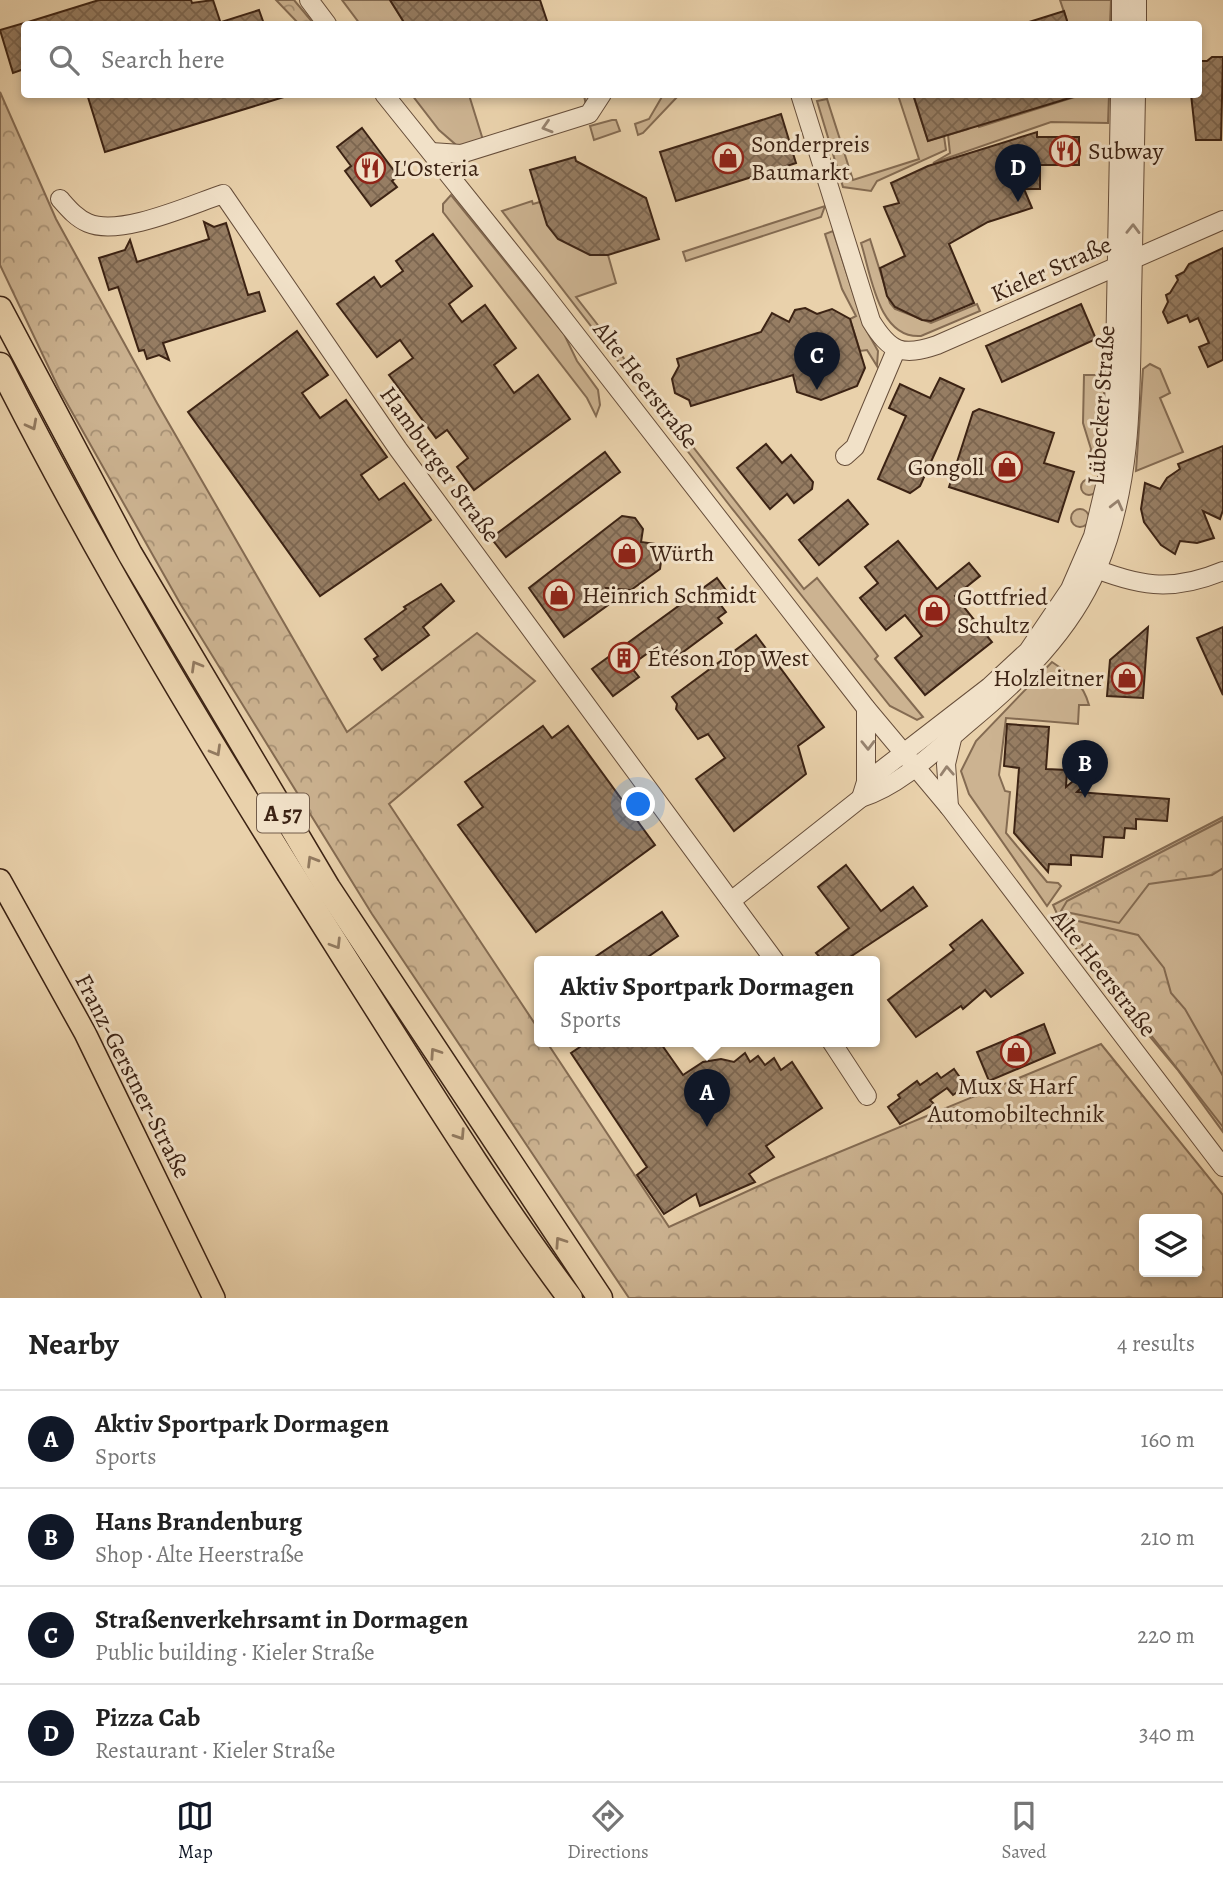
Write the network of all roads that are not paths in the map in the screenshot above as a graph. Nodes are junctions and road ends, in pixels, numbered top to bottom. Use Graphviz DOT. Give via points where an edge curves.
graph roads {
  1 [pos="309,0"];
  2 [pos="1121,0"];
  3 [pos="1137,0"];
  4 [pos="325,21"];
  5 [pos="1121,21"];
  6 [pos="1137,21"];
  7 [pos="387,98"];
  8 [pos="599,98"];
  9 [pos="801,98"];
  10 [pos="1120,98"];
  11 [pos="1136,98"];
  12 [pos="431,152"];
  13 [pos="60,199"];
  14 [pos="1223,220"];
  15 [pos="1125,263"];
  16 [pos="0,309"];
  17 [pos="897,350"];
  18 [pos="0,365"];
  19 [pos="845,456"];
  20 [pos="1090,567"];
  21 [pos="1223,571"];
  22 [pos="866,708"];
  23 [pos="953,736"];
  24 [pos="903,752"];
  25 [pos="915,767"];
  26 [pos="864,790"];
  27 [pos="949,807"];
  28 [pos="0,880"];
  29 [pos="732,901"];
  30 [pos="771,956"];
  31 [pos="835,1047"];
  32 [pos="867,1096"];
  33 [pos="1223,1167"];
  34 [pos="214,1298"];
  35 [pos="570,1298"];
  36 [pos="600,1298"];
  1 -- 4 [label="street"];
  2 -- 5 [label="street"];
  3 -- 6 [label="street"];
  7 -- 12 [label="street, Alte Heerstraße"];
  8 -- 12 [label="street, one-way" via="589,114 461,154"];
  9 -- 17 [label="street" via="871,321 883,340"];
  10 -- 15 [label="street, Lübecker Straße"];
  15 -- 11 [label="street, Lübecker Straße, one-way"];
  12 -- 22 [label="street, Alte Heerstraße"];
  13 -- 29 [label="street, Hamburger Straße" via="87,223 113,226 223,194 398,449"];
  14 -- 15 [label="street, Kieler Straße"];
  15 -- 17 [label="street, Kieler Straße" via="937,345"];
  15 -- 20 [label="street, Lübecker Straße" via="1109,469"];
  36 -- 16 [label="highway, A 57, one-way" via="328,888 130,554"];
  17 -- 19 [label="street" via="855,447"];
  18 -- 35 [label="highway, A 57, one-way" via="226,769 398,1042"];
  20 -- 21 [label="street" via="1158,586 1194,582"];
  20 -- 23 [label="street, Lübecker Straße" via="1065,626 1037,662"];
  20 -- 24 [label="street, Lübecker Straße" via="1028,651"];
  22 -- 24 [label="street, Alte Heerstraße"];
  22 -- 26 [label="street, one-way"];
  23 -- 25 [label="street, Lübecker Straße"];
  27 -- 23 [label="street, one-way" via="946,764"];
  24 -- 25 [label="street, Alte Heerstraße"];
  24 -- 26 [label="street"];
  25 -- 26 [label="street" via="879,792"];
  25 -- 27 [label="street, Alte Heerstraße"];
  26 -- 29 [label="street"];
  27 -- 33 [label="street, Alte Heerstraße"];
  28 -- 34 [label="main road, Franz-Gerstner-Straße" via="85,1033"];
  29 -- 30 [label="street, Hamburger Straße"];
  31 -- 32 [label="street"];
}
